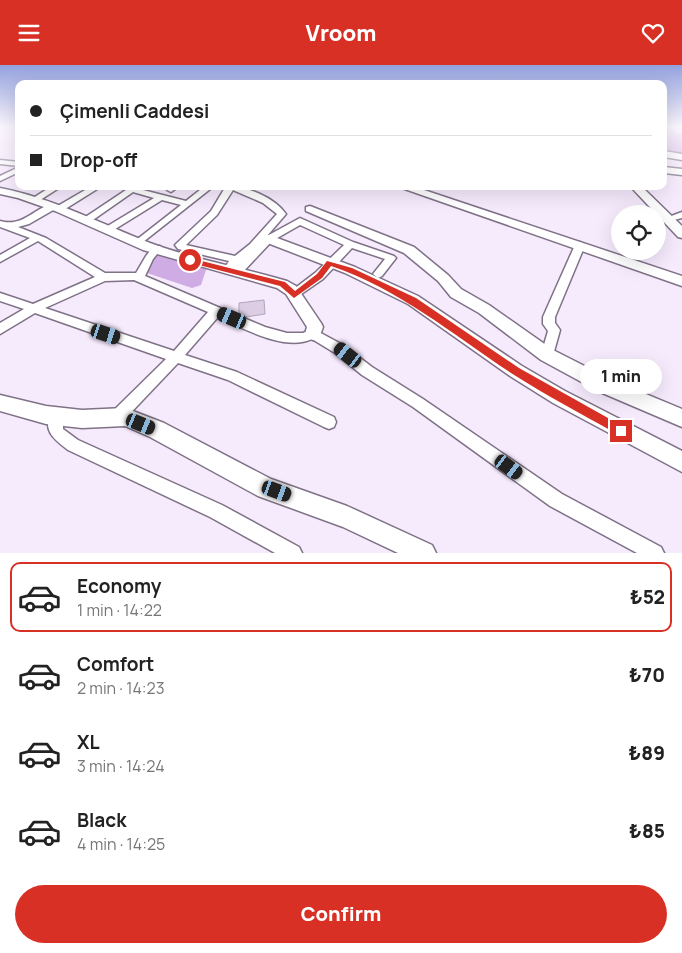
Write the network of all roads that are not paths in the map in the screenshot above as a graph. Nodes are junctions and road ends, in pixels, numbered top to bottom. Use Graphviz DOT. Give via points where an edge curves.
graph roads {
  1 [pos="667,154"];
  2 [pos="682,157"];
  3 [pos="0,162"];
  4 [pos="15,164"];
  5 [pos="667,170"];
  6 [pos="15,171"];
  7 [pos="682,172"];
  8 [pos="0,179"];
  9 [pos="51,190"];
  10 [pos="90,190"];
  11 [pos="132,190"];
  12 [pos="141,190"];
  13 [pos="205,190"];
  14 [pos="229,190"];
  15 [pos="238,190"];
  16 [pos="413,190"];
  17 [pos="638,190"];
  18 [pos="0,191"];
  19 [pos="161,197"];
  20 [pos="34,200"];
  21 [pos="188,203"];
  22 [pos="56,208"];
  23 [pos="310,209"];
  24 [pos="682,215"];
  25 [pos="670,218"];
  26 [pos="87,220"];
  27 [pos="2,228"];
  28 [pos="109,229"];
  29 [pos="682,234"];
  30 [pos="37,238"];
  31 [pos="269,239"];
  32 [pos="138,243"];
  33 [pos="350,244"];
  34 [pos="580,245"];
  35 [pos="157,248"];
  36 [pos="0,259"];
  37 [pos="330,263"];
  38 [pos="234,267"];
  39 [pos="378,274"];
  40 [pos="103,277"];
  41 [pos="139,278"];
  42 [pos="682,281"];
  43 [pos="294,295"];
  44 [pos="0,297"];
  45 [pos="35,308"];
  46 [pos="216,311"];
  47 [pos="0,329"];
  48 [pos="313,334"];
  49 [pos="547,355"];
  50 [pos="176,357"];
  51 [pos="1,404"];
  52 [pos="56,416"];
  53 [pos="117,417"];
  54 [pos="682,418"];
  55 [pos="329,421"];
  56 [pos="682,462"];
  57 [pos="293,553"];
  58 [pos="424,553"];
  59 [pos="655,553"];
  1 -- 2 [label="main road"];
  3 -- 4 [label="street"];
  5 -- 7 [label="street"];
  6 -- 8 [label="street"];
  9 -- 20 [label="street"];
  10 -- 22 [label="street"];
  11 -- 26 [label="street"];
  12 -- 19 [label="street"];
  13 -- 21 [label="street"];
  14 -- 38 [label="street" via="214,213 180,245"];
  15 -- 38 [label="street" via="280,209 282,214"];
  16 -- 34 [label="street"];
  17 -- 25 [label="street" via="646,201"];
  18 -- 20 [label="street"];
  19 -- 21 [label="street"];
  19 -- 28 [label="street"];
  20 -- 22 [label="street"];
  21 -- 32 [label="street"];
  22 -- 26 [label="street"];
  22 -- 27 [label="street" via="26,223"];
  23 -- 49 [label="street" via="409,250 456,293 484,309"];
  24 -- 25 [label="street"];
  25 -- 29 [label="street"];
  26 -- 28 [label="street"];
  27 -- 30 [label="street"];
  28 -- 32 [label="street"];
  30 -- 36 [label="street"];
  30 -- 40 [label="street"];
  31 -- 33 [label="street" via="300,221"];
  31 -- 37 [label="street"];
  31 -- 38 [label="street"];
  32 -- 35 [label="street"];
  33 -- 37 [label="street"];
  33 -- 39 [label="street" via="392,258"];
  34 -- 42 [label="street"];
  34 -- 49 [label="street" via="549,317 549,324 554,330"];
  35 -- 38 [label="street" via="190,260"];
  35 -- 41 [label="street"];
  37 -- 43 [label="street" via="320,276"];
  37 -- 56 [label="street" via="413,300 544,388"];
  38 -- 43 [label="street" via="282,284"];
  40 -- 41 [label="street"];
  40 -- 45 [label="street"];
  41 -- 46 [label="street"];
  43 -- 48 [label="street" via="315,327"];
  44 -- 45 [label="street"];
  45 -- 47 [label="street"];
  45 -- 50 [label="street"];
  46 -- 48 [label="street" via="287,338 304,338"];
  46 -- 50 [label="street"];
  48 -- 59 [label="street" via="556,500"];
  49 -- 54 [label="street"];
  50 -- 53 [label="street"];
  50 -- 55 [label="street" via="232,376"];
  51 -- 52 [label="street"];
  52 -- 53 [label="street" via="82,419"];
  52 -- 57 [label="street" via="56,432 73,445 216,511"];
  53 -- 58 [label="street" via="125,417 157,431 266,488 347,517"];
}
